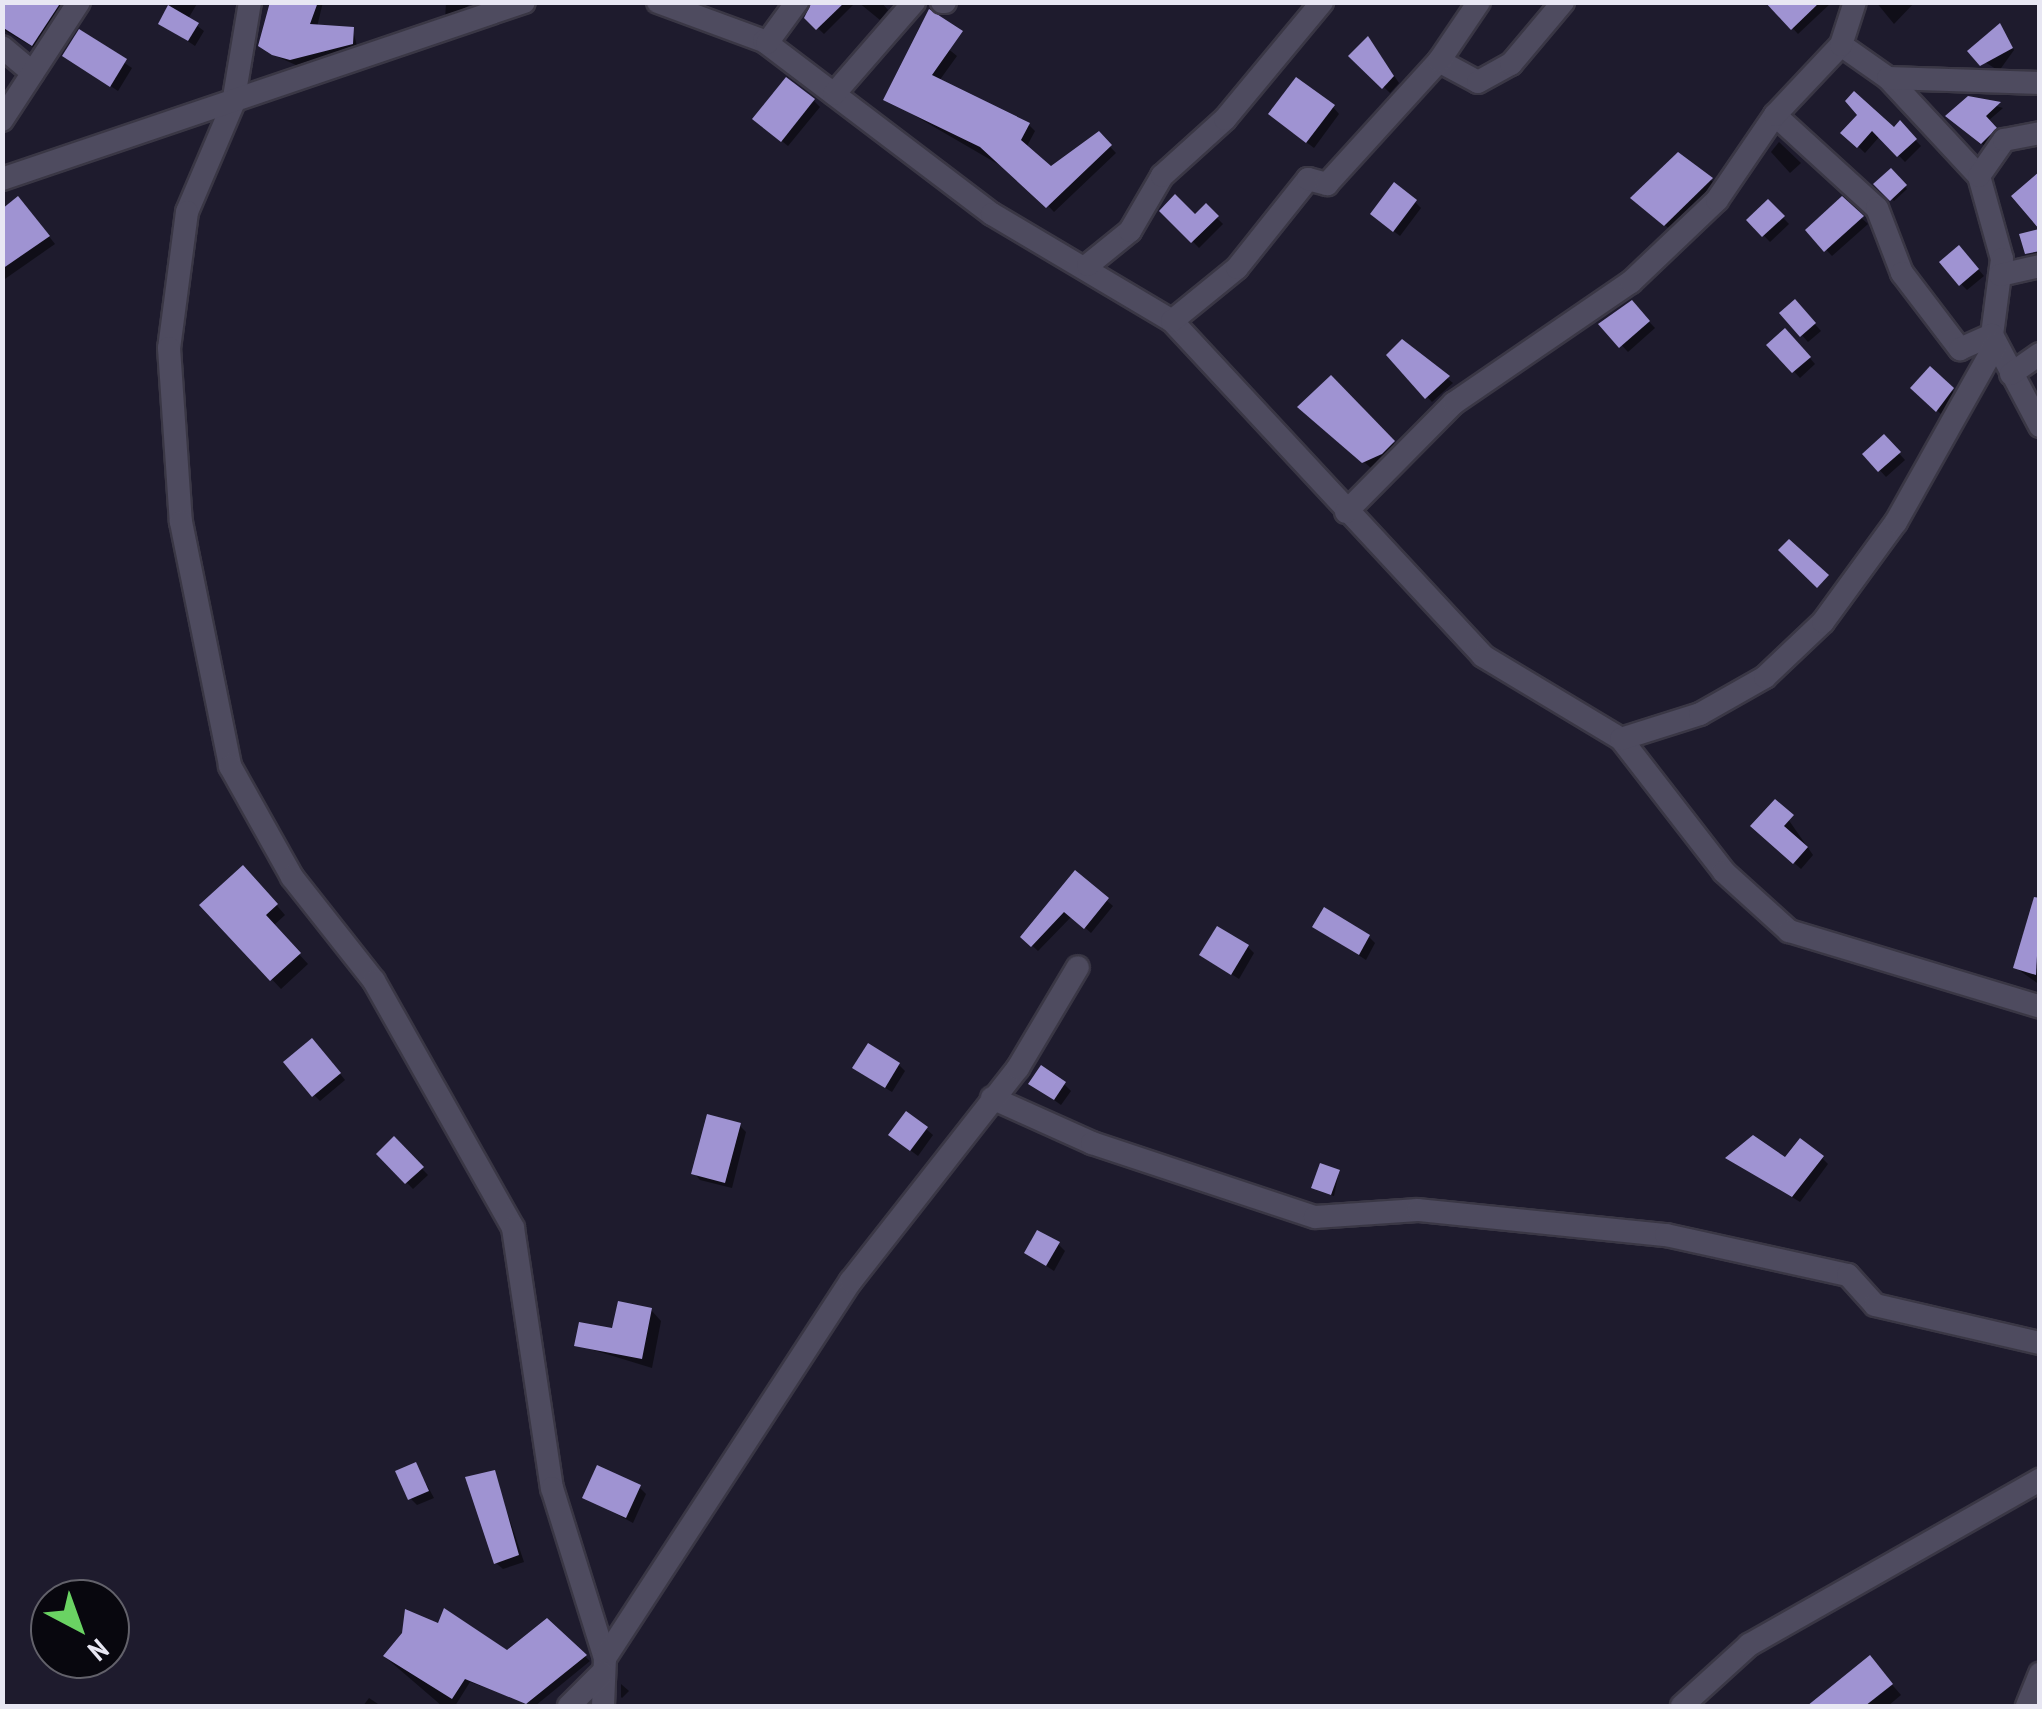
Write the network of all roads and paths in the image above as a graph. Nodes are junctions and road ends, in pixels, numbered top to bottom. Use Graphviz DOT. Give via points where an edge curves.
graph roads {
  1 [pos="78,2"];
  2 [pos="250,2"];
  3 [pos="524,2"];
  4 [pos="658,2"];
  5 [pos="798,2"];
  6 [pos="914,2"];
  7 [pos="1322,2"];
  8 [pos="1478,2"];
  9 [pos="1563,2"];
  10 [pos="1855,2"];
  11 [pos="767,43"];
  12 [pos="1841,45"];
  13 [pos="2,47"];
  14 [pos="1439,61"];
  15 [pos="33,73"];
  16 [pos="1888,78"];
  17 [pos="2040,83"];
  18 [pos="834,94"];
  19 [pos="232,104"];
  20 [pos="1775,115"];
  21 [pos="2,120"];
  22 [pos="2040,133"];
  23 [pos="1980,176"];
  24 [pos="2,179"];
  25 [pos="1088,264"];
  26 [pos="2040,266"];
  27 [pos="2000,275"];
  28 [pos="1172,321"];
  29 [pos="1994,340"];
  30 [pos="2040,354"];
  31 [pos="2011,374"];
  32 [pos="2040,426"];
  33 [pos="1346,512"];
  34 [pos="1621,739"];
  35 [pos="1078,967"];
  36 [pos="2040,1007"];
  37 [pos="992,1098"];
  38 [pos="2040,1343"];
  39 [pos="2040,1480"];
  40 [pos="604,1665"];
  41 [pos="2040,1673"];
  42 [pos="569,1706"];
  43 [pos="602,1706"];
  44 [pos="1682,1706"];
  45 [pos="2028,1706"];
  1 -- 15 [label="street"];
  2 -- 19 [label="street"];
  3 -- 19 [label="street"];
  4 -- 11 [label="street"];
  5 -- 11 [label="street"];
  6 -- 18 [label="street"];
  7 -- 25 [label="street" via="1225,119 1162,176 1130,231"];
  8 -- 14 [label="street"];
  9 -- 14 [label="street" via="1511,64 1478,82"];
  10 -- 12 [label="street"];
  11 -- 18 [label="street"];
  12 -- 16 [label="street"];
  12 -- 20 [label="street"];
  13 -- 15 [label="street"];
  14 -- 28 [label="street" via="1327,184 1308,179 1237,268"];
  15 -- 21 [label="street"];
  16 -- 17 [label="street"];
  16 -- 23 [label="street"];
  18 -- 25 [label="street" via="992,214"];
  19 -- 24 [label="street"];
  19 -- 40 [label="street" via="187,212 170,348 181,522 230,766 292,878 374,980 513,1228 552,1488"];
  20 -- 29 [label="street" via="1877,208 1902,273 1960,349"];
  20 -- 33 [label="street" via="1717,200 1652,263 1492,372"];
  22 -- 23 [label="street" via="2004,140"];
  23 -- 27 [label="street"];
  25 -- 28 [label="street" via="1121,297"];
  26 -- 27 [label="street"];
  27 -- 29 [label="street"];
  28 -- 33 [label="street"];
  29 -- 31 [label="street"];
  29 -- 34 [label="street" via="1896,522 1822,622 1765,678 1700,714"];
  30 -- 31 [label="street"];
  31 -- 32 [label="street"];
  33 -- 34 [label="street" via="1483,656"];
  34 -- 36 [label="street" via="1724,872 1789,931"];
  35 -- 37 [label="street"];
  37 -- 38 [label="street" via="1092,1143 1315,1217 1418,1210 1666,1235 1848,1275 1875,1305"];
  37 -- 40 [label="street" via="851,1281"];
  39 -- 44 [label="street" via="1749,1645"];
  40 -- 42 [label="street"];
  40 -- 43 [label="street"];
  41 -- 45 [label="street"];
}
